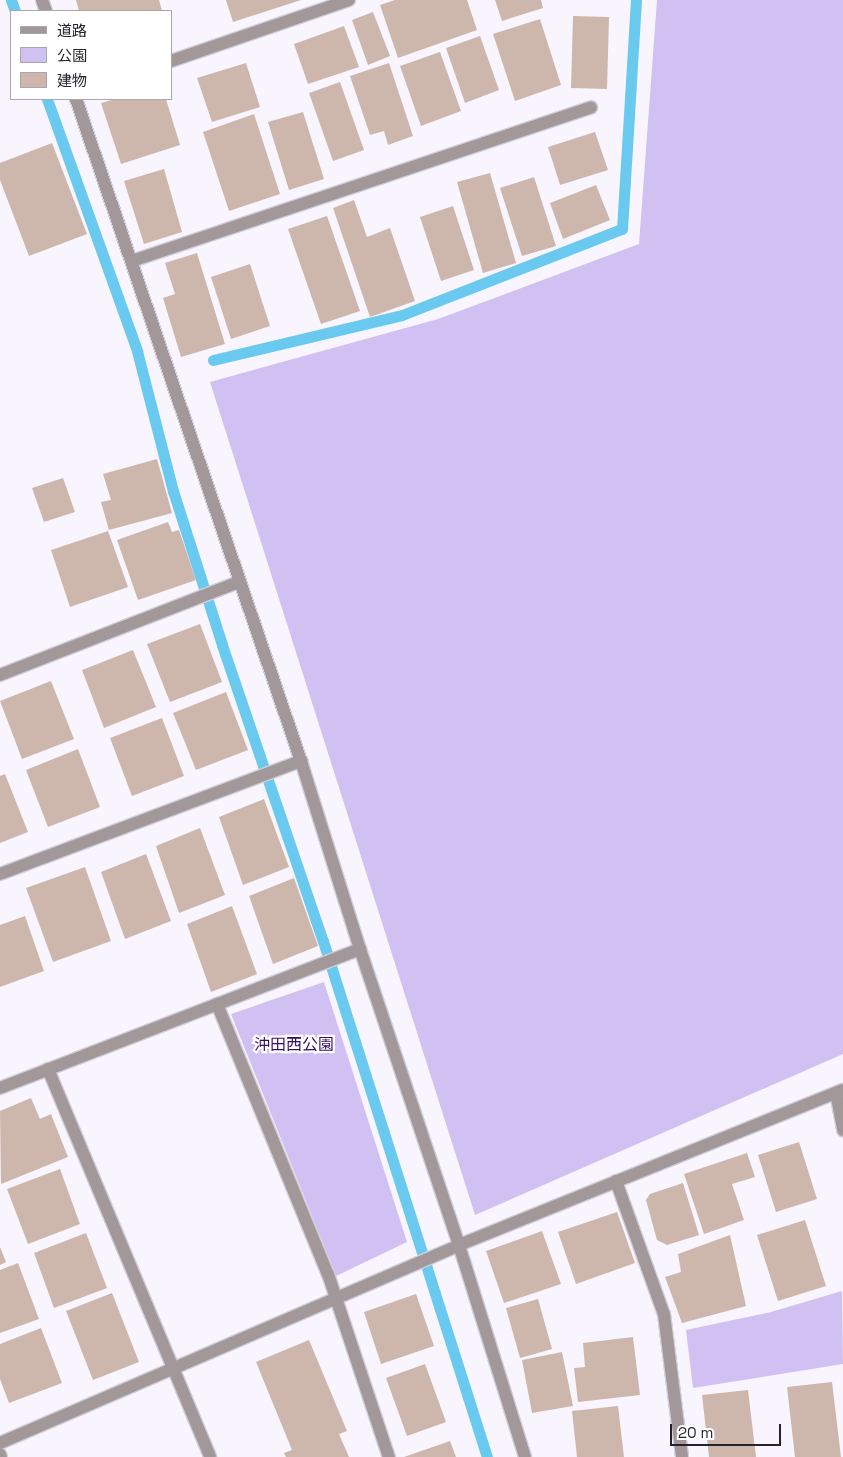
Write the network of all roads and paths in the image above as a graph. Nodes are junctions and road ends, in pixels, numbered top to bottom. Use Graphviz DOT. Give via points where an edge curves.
graph roads {
  1 [pos="349,0"];
  2 [pos="172,61"];
  3 [pos="76,100"];
  4 [pos="591,107"];
  5 [pos="132,261"];
  6 [pos="239,582"];
  7 [pos="0,675"];
  8 [pos="301,761"];
  9 [pos="0,874"];
  10 [pos="360,948"];
  11 [pos="217,1004"];
  12 [pos="48,1069"];
  13 [pos="0,1088"];
  14 [pos="839,1092"];
  15 [pos="843,1130"];
  16 [pos="616,1181"];
  17 [pos="459,1244"];
  18 [pos="337,1297"];
  19 [pos="173,1368"];
  20 [pos="0,1443"];
  21 [pos="210,1457"];
  22 [pos="389,1457"];
  23 [pos="525,1457"];
  24 [pos="682,1457"];
  1 -- 2 [label="street"];
  3 -- 5 [label="street"];
  4 -- 5 [label="street"];
  5 -- 6 [label="street"];
  6 -- 7 [label="street"];
  6 -- 8 [label="street"];
  8 -- 9 [label="street"];
  8 -- 10 [label="street"];
  10 -- 11 [label="street"];
  10 -- 17 [label="street"];
  11 -- 12 [label="street"];
  11 -- 18 [label="street"];
  12 -- 13 [label="street"];
  12 -- 19 [label="street"];
  14 -- 15 [label="street"];
  14 -- 16 [label="street"];
  16 -- 17 [label="street"];
  16 -- 24 [label="street" via="664,1314"];
  17 -- 18 [label="street"];
  17 -- 23 [label="street"];
  18 -- 19 [label="street"];
  18 -- 22 [label="street"];
  19 -- 20 [label="street"];
  19 -- 21 [label="street"];
}
